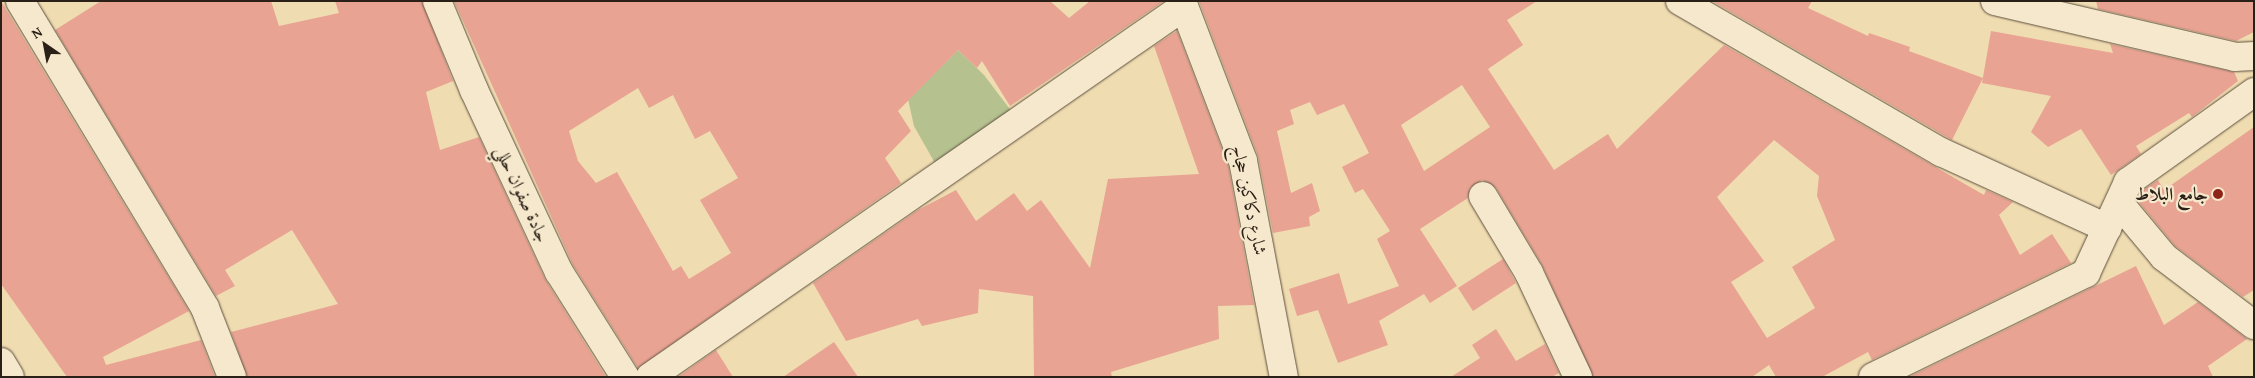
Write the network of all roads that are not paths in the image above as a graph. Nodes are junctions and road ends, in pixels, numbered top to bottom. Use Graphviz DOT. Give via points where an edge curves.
graph roads {
  1 [pos="20,1"];
  2 [pos="437,1"];
  3 [pos="1680,1"];
  4 [pos="1995,1"];
  5 [pos="1182,4"];
  6 [pos="2090,13"];
  7 [pos="2254,56"];
  8 [pos="2254,92"];
  9 [pos="1483,196"];
  10 [pos="2119,203"];
  11 [pos="2107,228"];
  12 [pos="2254,325"];
  13 [pos="1,362"];
  14 [pos="1878,376"];
  15 [pos="10,377"];
  16 [pos="232,377"];
  17 [pos="626,377"];
  18 [pos="650,377"];
  19 [pos="1284,377"];
  20 [pos="1578,377"];
  1 -- 16 [label="street" via="205,308"];
  2 -- 17 [label="street, جادة صفوان حللي" via="474,90 559,272"];
  3 -- 11 [label="street" via="1941,152"];
  4 -- 6 [label="street"];
  5 -- 18 [label="street"];
  5 -- 19 [label="street, شارع دكاكين حجاج" via="1243,161"];
  6 -- 7 [label="street" via="2235,57"];
  8 -- 10 [label="street" via="2128,182"];
  9 -- 20 [label="street" via="1529,273"];
  10 -- 11 [label="street"];
  10 -- 12 [label="street" via="2164,257"];
  11 -- 14 [label="street" via="2086,273"];
  13 -- 15 [label="street"];
}
